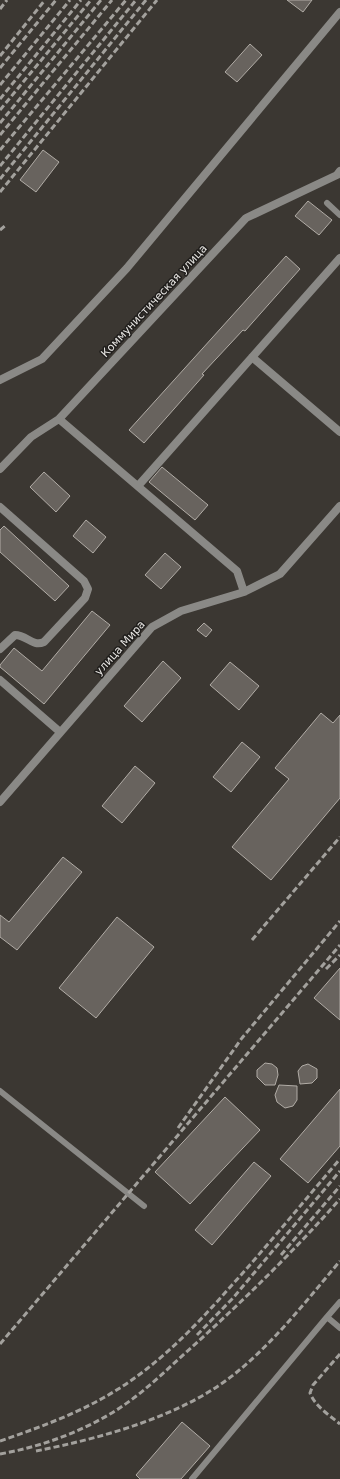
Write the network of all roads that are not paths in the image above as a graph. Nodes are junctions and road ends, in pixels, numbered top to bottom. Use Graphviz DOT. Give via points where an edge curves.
graph roads {
  1 [pos="340,12"];
  2 [pos="339,174"];
  3 [pos="327,203"];
  4 [pos="340,215"];
  5 [pos="340,258"];
  6 [pos="252,357"];
  7 [pos="0,380"];
  8 [pos="59,419"];
  9 [pos="340,432"];
  10 [pos="0,469"];
  11 [pos="138,486"];
  12 [pos="340,506"];
  13 [pos="0,507"];
  14 [pos="244,592"];
  15 [pos="0,649"];
  16 [pos="0,680"];
  17 [pos="60,732"];
  18 [pos="0,802"];
  19 [pos="0,1091"];
  20 [pos="144,1206"];
  21 [pos="340,1302"];
  22 [pos="327,1317"];
  23 [pos="340,1328"];
  24 [pos="192,1479"];
  1 -- 7 [label="street" via="127,268 42,359"];
  2 -- 8 [label="street, Коммунистическая улица" via="246,218"];
  3 -- 4 [label="lane"];
  5 -- 6 [label="street"];
  6 -- 9 [label="street"];
  6 -- 11 [label="street"];
  8 -- 10 [label="street, Коммунистическая улица" via="31,438"];
  8 -- 11 [label="street"];
  11 -- 14 [label="street" via="237,571"];
  12 -- 14 [label="street, улица Мира" via="280,574"];
  13 -- 15 [label="street" via="84,581 88,589 85,598 44,642 34,643 22,635 15,635"];
  14 -- 17 [label="street, улица Мира" via="181,611 152,627"];
  16 -- 17 [label="street"];
  17 -- 18 [label="street, улица Мира"];
  19 -- 20 [label="lane"];
  21 -- 22 [label="lane"];
  22 -- 23 [label="lane"];
  22 -- 24 [label="lane"];
}
